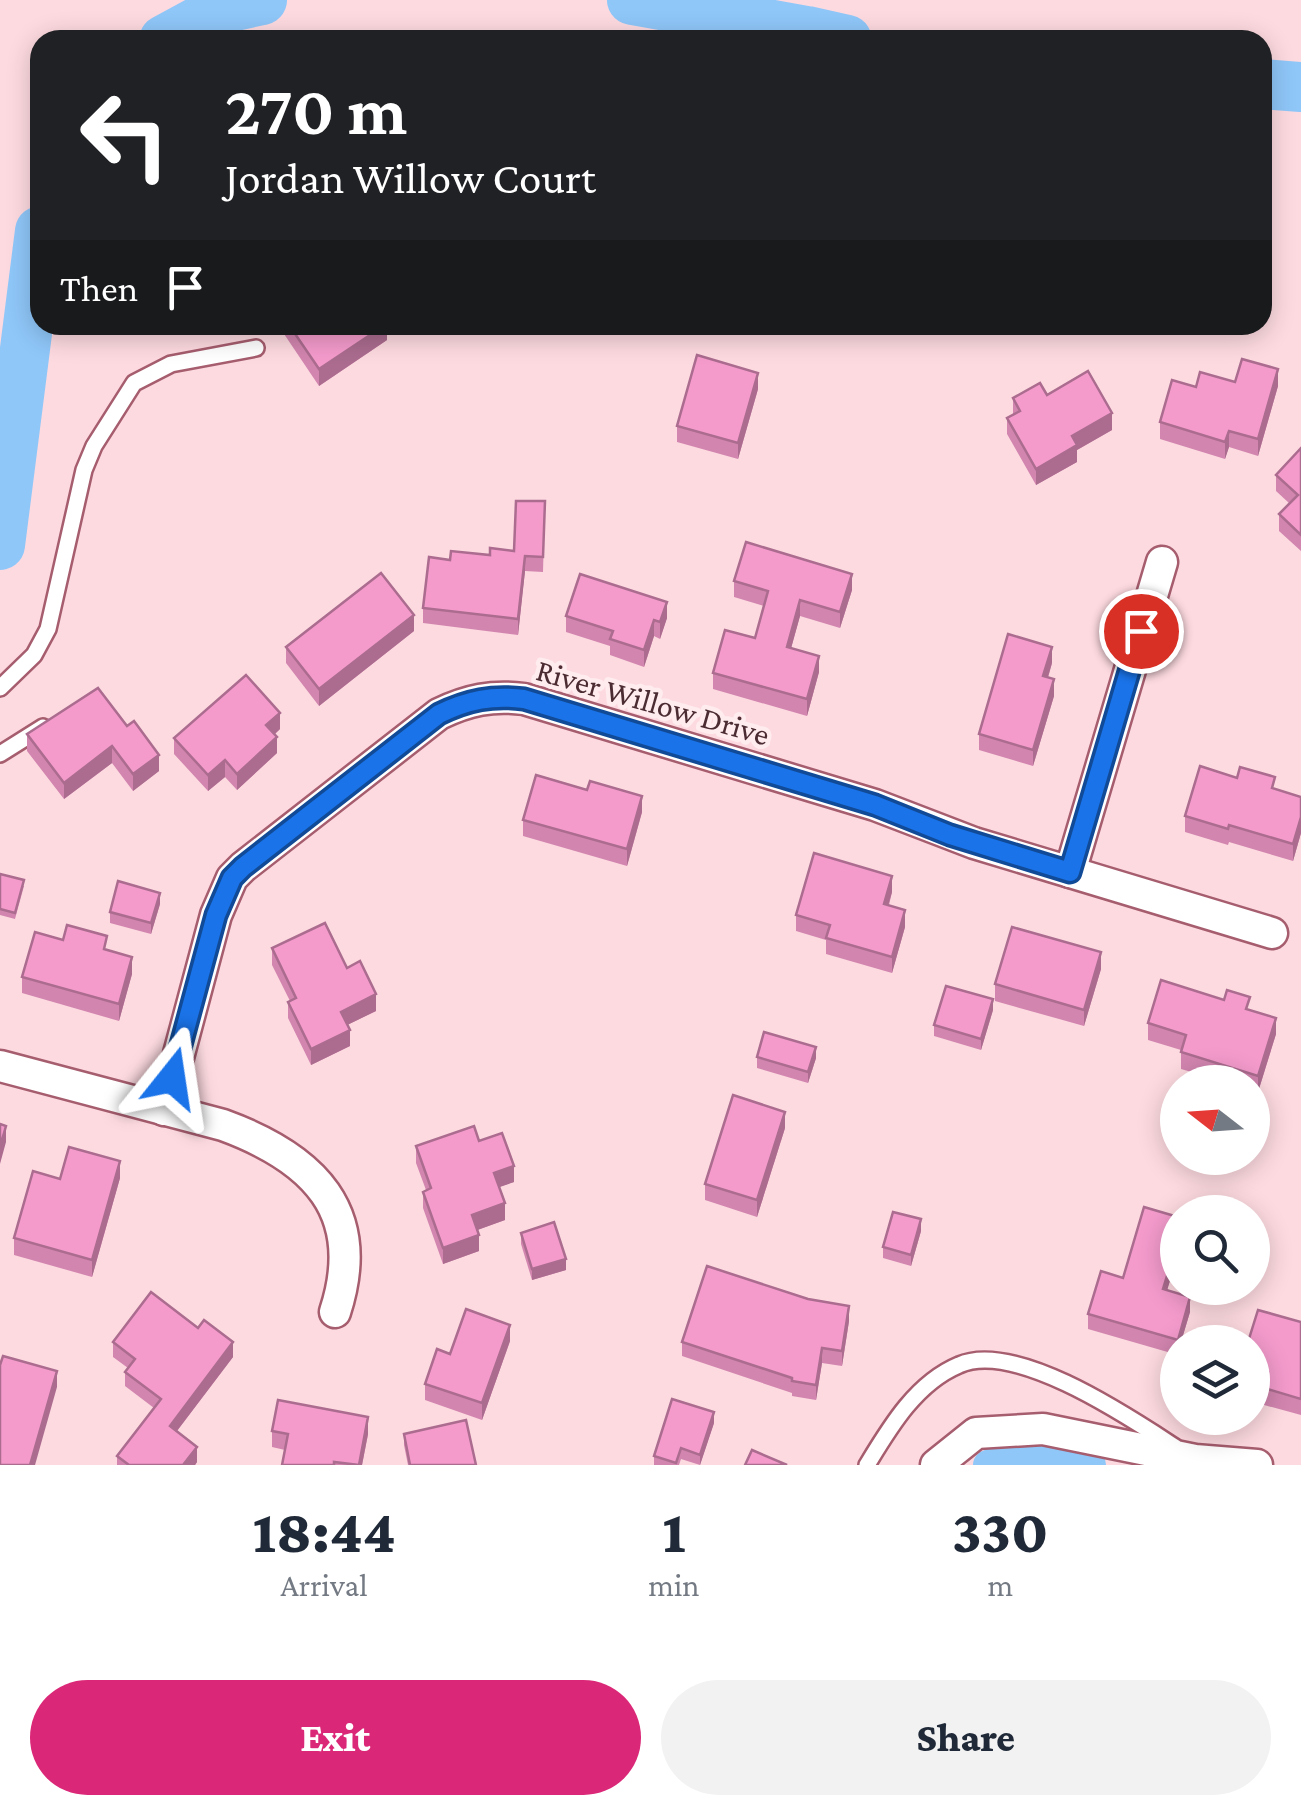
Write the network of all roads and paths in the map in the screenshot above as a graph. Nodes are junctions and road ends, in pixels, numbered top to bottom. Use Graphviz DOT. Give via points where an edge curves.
graph roads {
  1 [pos="256,348"];
  2 [pos="1162,562"];
  3 [pos="0,688"];
  4 [pos="57,718"];
  5 [pos="0,754"];
  6 [pos="1070,872"];
  7 [pos="1272,933"];
  8 [pos="0,1066"];
  9 [pos="164,1110"];
  10 [pos="335,1312"];
  11 [pos="1195,1460"];
  12 [pos="866,1465"];
  13 [pos="936,1465"];
  14 [pos="1257,1465"];
  1 -- 3 [label="lane" via="171,364 134,384 84,470 48,630 34,655"];
  2 -- 6 [label="street"];
  4 -- 5 [label="lane"];
  6 -- 7 [label="street, River Willow Drive"];
  6 -- 9 [label="street, River Willow Drive" via="524,699 480,698 439,714 232,878"];
  8 -- 9 [label="street"];
  9 -- 10 [label="street" via="270,1144 324,1190 339,1219 346,1260"];
  11 -- 12 [label="lane" via="1077,1387 1019,1365 982,1360 960,1364 930,1384 896,1418"];
  11 -- 13 [label="street" via="1043,1428 976,1433"];
  11 -- 14 [label="street"];
}
